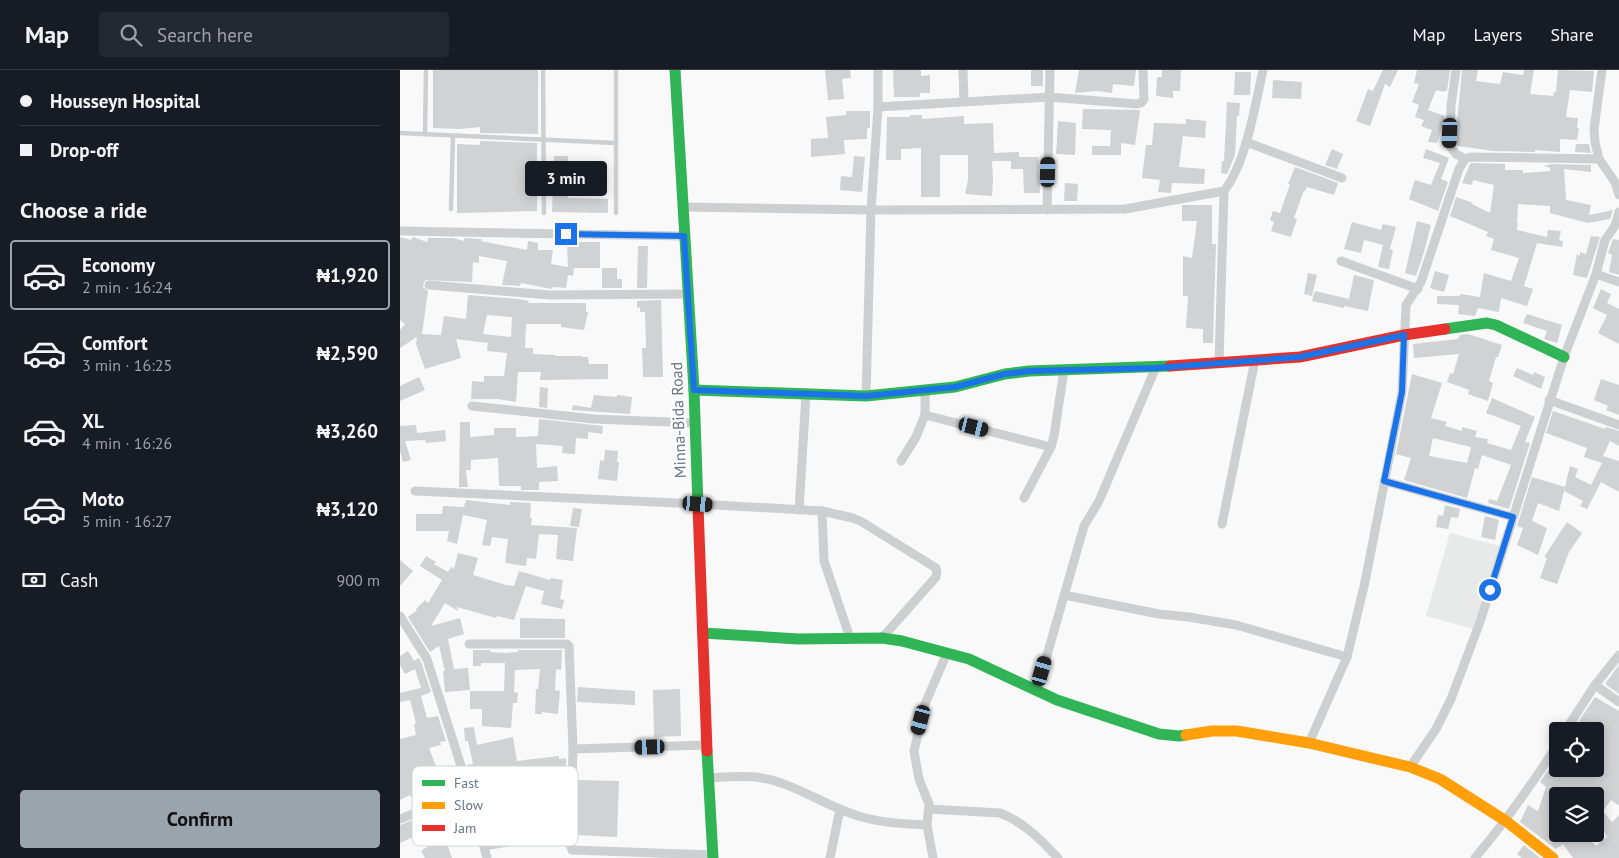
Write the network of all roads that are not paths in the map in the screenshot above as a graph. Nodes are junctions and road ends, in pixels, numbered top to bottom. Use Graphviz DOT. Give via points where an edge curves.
graph roads {
  1 [pos="426,70"];
  2 [pos="543,70"];
  3 [pos="616,70"];
  4 [pos="675,70"];
  5 [pos="878,70"];
  6 [pos="963,70"];
  7 [pos="1050,70"];
  8 [pos="1143,70"];
  9 [pos="1263,70"];
  10 [pos="1456,70"];
  11 [pos="1602,70"];
  12 [pos="1049,97"];
  13 [pos="964,102"];
  14 [pos="878,107"];
  15 [pos="400,133"];
  16 [pos="425,134"];
  17 [pos="453,136"];
  18 [pos="544,141"];
  19 [pos="1246,142"];
  20 [pos="616,143"];
  21 [pos="1464,159"];
  22 [pos="1599,159"];
  23 [pos="1342,178"];
  24 [pos="1224,191"];
  25 [pos="1619,195"];
  26 [pos="682,207"];
  27 [pos="450,209"];
  28 [pos="871,210"];
  29 [pos="1047,210"];
  30 [pos="616,212"];
  31 [pos="1619,212"];
  32 [pos="544,213"];
  33 [pos="1617,226"];
  34 [pos="400,231"];
  35 [pos="684,236"];
  36 [pos="1341,261"];
  37 [pos="1596,274"];
  38 [pos="1619,282"];
  39 [pos="430,285"];
  40 [pos="1418,288"];
  41 [pos="688,294"];
  42 [pos="1404,335"];
  43 [pos="1564,357"];
  44 [pos="1255,360"];
  45 [pos="1219,362"];
  46 [pos="1156,368"];
  47 [pos="1064,370"];
  48 [pos="694,390"];
  49 [pos="925,390"];
  50 [pos="806,394"];
  51 [pos="866,396"];
  52 [pos="1549,400"];
  53 [pos="472,406"];
  54 [pos="924,415"];
  55 [pos="695,423"];
  56 [pos="1619,425"];
  57 [pos="1051,447"];
  58 [pos="901,461"];
  59 [pos="1384,481"];
  60 [pos="415,491"];
  61 [pos="1024,498"];
  62 [pos="698,504"];
  63 [pos="799,510"];
  64 [pos="822,511"];
  65 [pos="1513,517"];
  66 [pos="1222,524"];
  67 [pos="1064,595"];
  68 [pos="400,616"];
  69 [pos="703,633"];
  70 [pos="850,638"];
  71 [pos="882,638"];
  72 [pos="469,644"];
  73 [pos="947,652"];
  74 [pos="1619,655"];
  75 [pos="1347,657"];
  76 [pos="1595,685"];
  77 [pos="1036,690"];
  78 [pos="1619,702"];
  79 [pos="1571,722"];
  80 [pos="1309,743"];
  81 [pos="707,745"];
  82 [pos="573,749"];
  83 [pos="1549,758"];
  84 [pos="460,766"];
  85 [pos="572,766"];
  86 [pos="1410,766"];
  87 [pos="708,778"];
  88 [pos="929,809"];
  89 [pos="840,810"];
  90 [pos="412,814"];
  91 [pos="400,819"];
  92 [pos="1506,821"];
  93 [pos="927,825"];
  94 [pos="484,846"];
  95 [pos="571,846"];
  96 [pos="713,856"];
  97 [pos="487,858"];
  98 [pos="830,858"];
  99 [pos="933,858"];
  100 [pos="1058,858"];
  101 [pos="1475,858"];
  102 [pos="1553,858"];
  1 -- 16 [label="lane"];
  2 -- 18 [label="lane"];
  3 -- 20 [label="lane"];
  4 -- 26 [label="street, Minna-Bida Road"];
  5 -- 14 [label="street"];
  6 -- 13 [label="street"];
  7 -- 12 [label="street"];
  8 -- 12 [label="street" via="1144,99 1141,103"];
  9 -- 19 [label="street"];
  10 -- 21 [label="street" via="1450,106 1450,146"];
  11 -- 22 [label="street" via="1594,129"];
  12 -- 13 [label="street"];
  12 -- 29 [label="street"];
  13 -- 14 [label="street"];
  14 -- 28 [label="street"];
  15 -- 16 [label="lane"];
  16 -- 17 [label="lane"];
  17 -- 18 [label="lane"];
  17 -- 27 [label="lane"];
  18 -- 20 [label="lane"];
  18 -- 32 [label="lane"];
  19 -- 23 [label="street"];
  19 -- 24 [label="street" via="1235,173"];
  20 -- 30 [label="lane"];
  21 -- 22 [label="street"];
  21 -- 40 [label="street"];
  22 -- 25 [label="street" via="1615,182"];
  24 -- 29 [label="street" via="1125,209"];
  24 -- 45 [label="street"];
  26 -- 28 [label="street"];
  26 -- 35 [label="street, Minna-Bida Road"];
  28 -- 29 [label="street"];
  28 -- 51 [label="street"];
  31 -- 33 [label="street"];
  33 -- 37 [label="street" via="1604,240"];
  34 -- 35 [label="street"];
  35 -- 41 [label="street, Minna-Bida Road"];
  36 -- 40 [label="street"];
  37 -- 38 [label="street"];
  37 -- 43 [label="street"];
  39 -- 41 [label="street" via="550,295"];
  40 -- 42 [label="street" via="1406,305"];
  41 -- 48 [label="street, Minna-Bida Road"];
  42 -- 43 [label="street" via="1488,323"];
  42 -- 44 [label="street" via="1300,357"];
  42 -- 59 [label="street" via="1402,392"];
  43 -- 52 [label="street"];
  44 -- 45 [label="street"];
  44 -- 66 [label="street"];
  45 -- 46 [label="street"];
  46 -- 47 [label="street"];
  46 -- 67 [label="street" via="1099,500 1084,526"];
  47 -- 49 [label="street" via="1005,374 955,387"];
  47 -- 57 [label="street"];
  48 -- 50 [label="street"];
  48 -- 55 [label="street, Minna-Bida Road"];
  49 -- 51 [label="street"];
  49 -- 54 [label="street"];
  50 -- 51 [label="street"];
  50 -- 63 [label="street"];
  52 -- 56 [label="street"];
  52 -- 65 [label="street"];
  53 -- 55 [label="street" via="594,419"];
  54 -- 57 [label="street"];
  54 -- 58 [label="street" via="916,437"];
  55 -- 62 [label="street, Minna-Bida Road"];
  57 -- 61 [label="street"];
  59 -- 65 [label="street"];
  59 -- 75 [label="street"];
  60 -- 62 [label="street"];
  62 -- 63 [label="street"];
  62 -- 69 [label="street, Minna-Bida Road"];
  63 -- 64 [label="street"];
  64 -- 70 [label="street" via="824,561"];
  64 -- 71 [label="street" via="862,522 936,568 936,577"];
  65 -- 86 [label="street" via="1480,622 1451,699 1436,729"];
  67 -- 75 [label="street" via="1236,625"];
  67 -- 77 [label="street"];
  68 -- 84 [label="street" via="427,659"];
  69 -- 70 [label="street" via="798,639"];
  69 -- 81 [label="street, Minna-Bida Road"];
  70 -- 71 [label="street"];
  71 -- 73 [label="street"];
  72 -- 82 [label="street" via="569,646"];
  73 -- 77 [label="street"];
  73 -- 88 [label="street" via="925,704 914,751"];
  74 -- 76 [label="street"];
  75 -- 80 [label="street"];
  76 -- 78 [label="street"];
  76 -- 79 [label="street"];
  77 -- 80 [label="street" via="1159,734 1179,736 1237,731"];
  80 -- 86 [label="street"];
  81 -- 82 [label="street"];
  81 -- 87 [label="street, Minna-Bida Road"];
  82 -- 85 [label="street"];
  83 -- 92 [label="street"];
  86 -- 92 [label="street" via="1440,780"];
  87 -- 89 [label="street" via="762,778 781,783"];
  87 -- 96 [label="street, Minna-Bida Road"];
  88 -- 93 [label="street"];
  88 -- 100 [label="street" via="1000,813 1034,833"];
  89 -- 93 [label="street" via="862,818"];
  89 -- 98 [label="street"];
  90 -- 91 [label="street"];
  92 -- 101 [label="street"];
  92 -- 102 [label="street"];
  93 -- 99 [label="street"];
  94 -- 97 [label="street"];
  95 -- 96 [label="street" via="572,850"];
}
